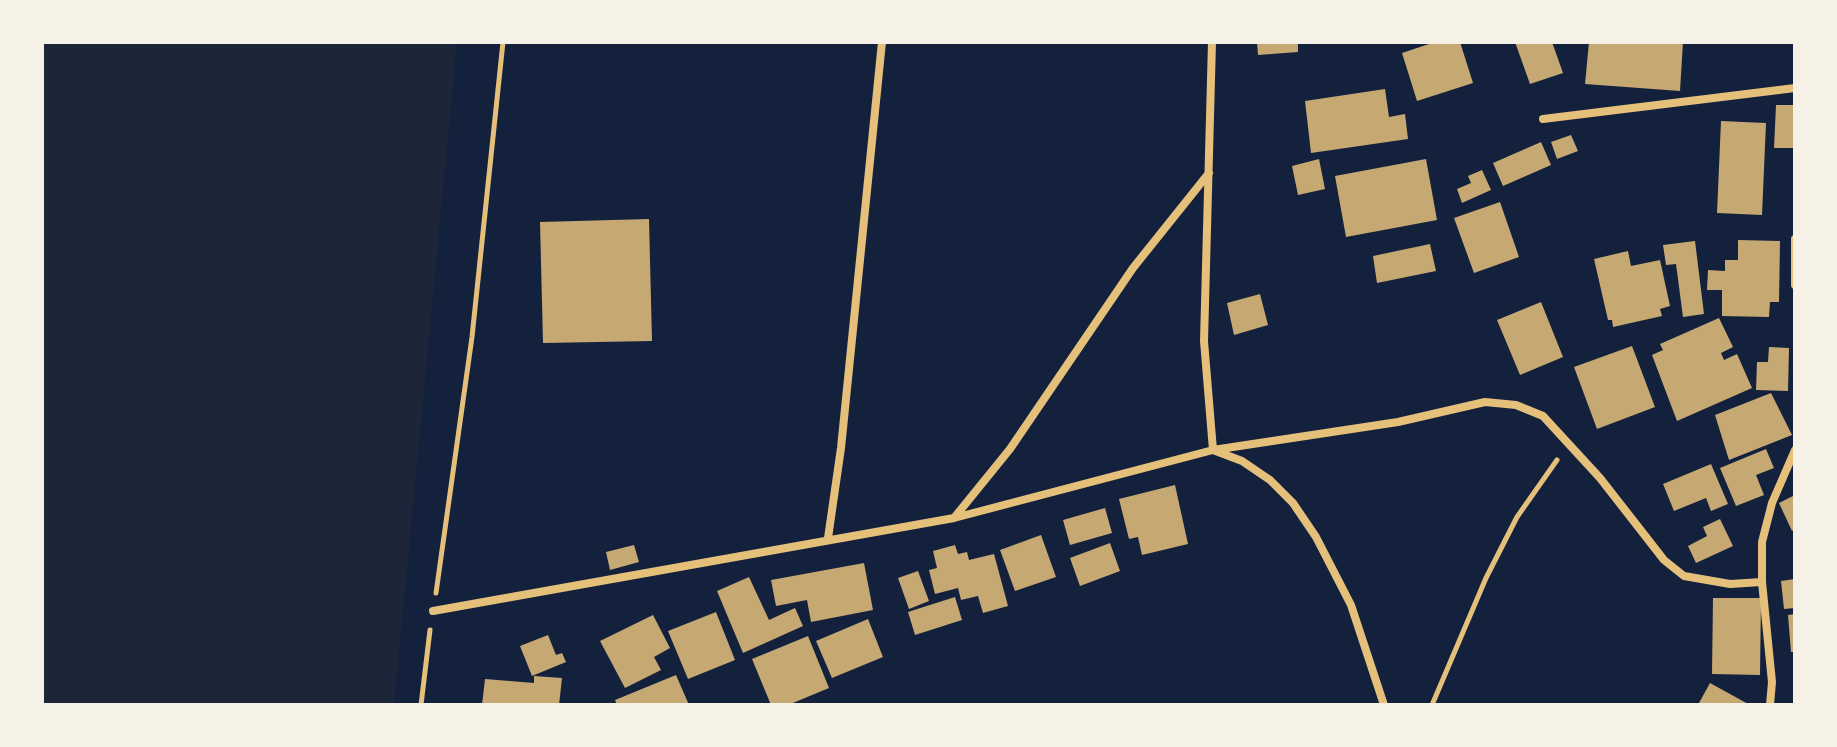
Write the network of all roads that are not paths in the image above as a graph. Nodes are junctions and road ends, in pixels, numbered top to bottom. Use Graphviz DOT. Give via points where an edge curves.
graph roads {
  1 [pos="882,42"];
  2 [pos="1212,42"];
  3 [pos="1795,88"];
  4 [pos="1543,119"];
  5 [pos="1209,173"];
  6 [pos="1795,239"];
  7 [pos="1795,285"];
  8 [pos="1213,450"];
  9 [pos="1795,450"];
  10 [pos="954,518"];
  11 [pos="828,538"];
  12 [pos="1762,582"];
  13 [pos="433,611"];
  14 [pos="1384,705"];
  15 [pos="1770,705"];
  1 -- 11 [label="street"];
  2 -- 5 [label="street"];
  3 -- 4 [label="street"];
  5 -- 8 [label="street" via="1204,341"];
  5 -- 10 [label="street" via="1133,268 1010,449"];
  6 -- 7 [label="street"];
  8 -- 10 [label="street"];
  8 -- 12 [label="street" via="1398,422 1485,402 1516,405 1543,416 1570,443 1664,560 1684,576 1730,584"];
  8 -- 14 [label="street" via="1270,480 1301,514 1351,605"];
  9 -- 12 [label="street" via="1762,542"];
  10 -- 11 [label="street"];
  11 -- 13 [label="street"];
  12 -- 15 [label="street"];
}
